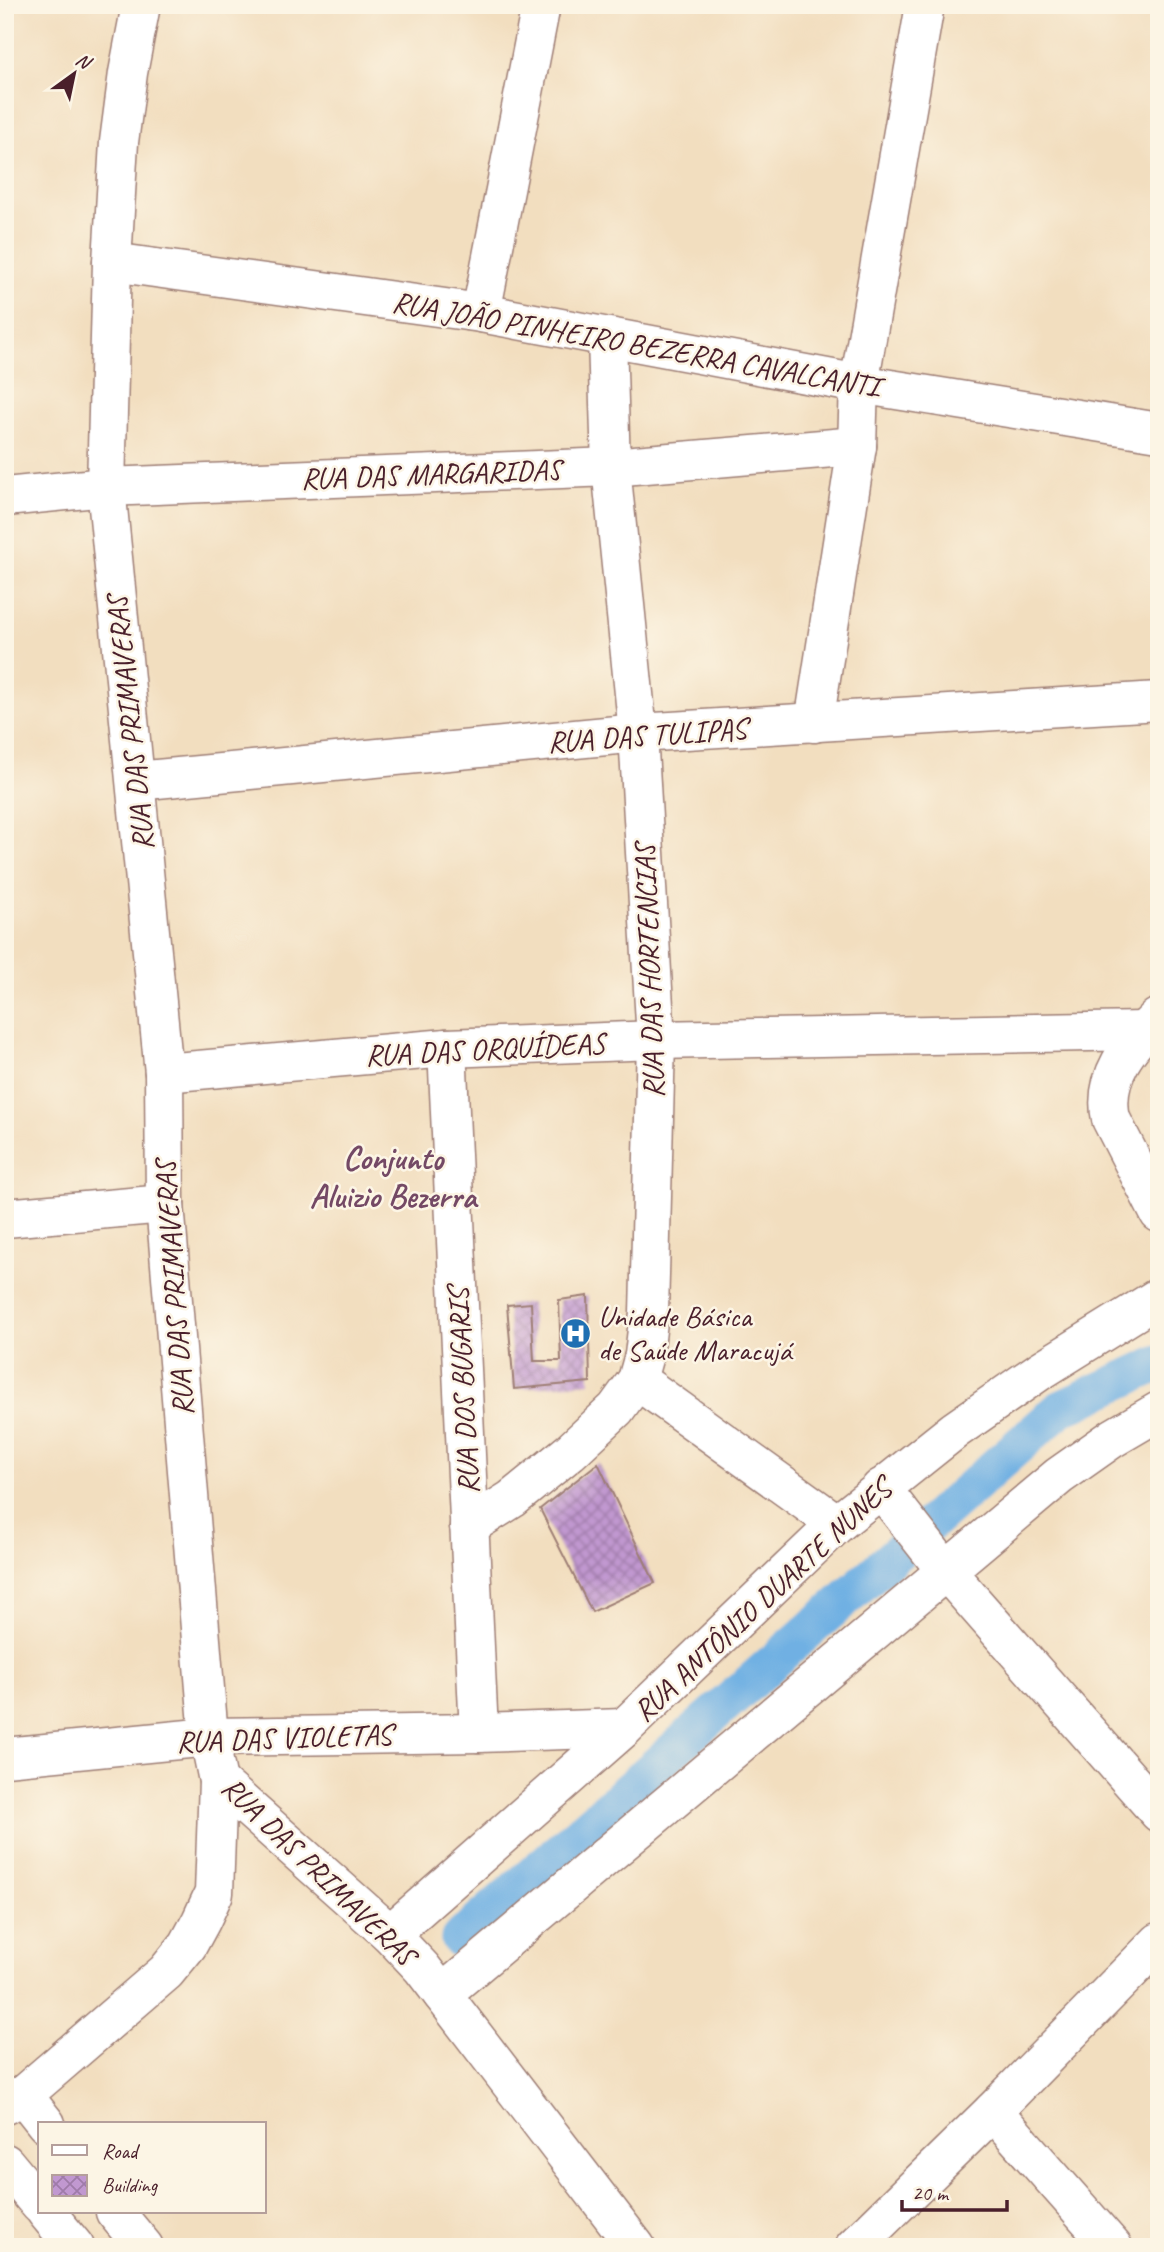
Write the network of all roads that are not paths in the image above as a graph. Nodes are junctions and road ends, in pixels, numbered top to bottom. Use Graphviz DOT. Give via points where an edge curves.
graph roads {
  1 [pos="141,5"];
  2 [pos="541,5"];
  3 [pos="925,5"];
  4 [pos="111,262"];
  5 [pos="481,313"];
  6 [pos="607,338"];
  7 [pos="859,384"];
  8 [pos="1159,432"];
  9 [pos="857,446"];
  10 [pos="611,467"];
  11 [pos="106,486"];
  12 [pos="5,498"];
  13 [pos="1159,701"];
  14 [pos="814,723"];
  15 [pos="638,733"];
  16 [pos="136,781"];
  17 [pos="1151,1024"];
  18 [pos="656,1040"];
  19 [pos="447,1048"];
  20 [pos="164,1073"];
  21 [pos="165,1204"];
  22 [pos="1159,1213"];
  23 [pos="5,1218"];
  24 [pos="1159,1297"];
  25 [pos="637,1380"];
  26 [pos="1159,1411"];
  27 [pos="837,1524"];
  28 [pos="469,1526"];
  29 [pos="912,1529"];
  30 [pos="624,1728"];
  31 [pos="479,1733"];
  32 [pos="209,1737"];
  33 [pos="5,1757"];
  34 [pos="218,1781"];
  35 [pos="1159,1813"];
  36 [pos="390,1934"];
  37 [pos="1159,1942"];
  38 [pos="442,1994"];
  39 [pos="14,2100"];
  40 [pos="993,2111"];
  41 [pos="43,2122"];
  42 [pos="5,2163"];
  43 [pos="38,2203"];
  44 [pos="48,2214"];
  45 [pos="117,2214"];
  46 [pos="75,2247"];
  47 [pos="144,2247"];
  48 [pos="636,2247"];
  49 [pos="854,2247"];
  50 [pos="1113,2247"];
  1 -- 4 [label="street, RUA DAS PRIMAVERAS" via="119,142"];
  2 -- 5 [label="street"];
  3 -- 7 [label="street"];
  4 -- 5 [label="street, RUA JOÃO PINHEIRO BEZERRA CAVALCANTI"];
  4 -- 11 [label="street, RUA DAS PRIMAVERAS"];
  5 -- 6 [label="street, RUA JOÃO PINHEIRO BEZERRA CAVALCANTI"];
  6 -- 7 [label="street, RUA JOÃO PINHEIRO BEZERRA CAVALCANTI"];
  6 -- 10 [label="street, RUA DAS HORTENCIAS"];
  7 -- 8 [label="street, RUA JOÃO PINHEIRO BEZERRA CAVALCANTI"];
  7 -- 9 [label="street"];
  9 -- 10 [label="street, RUA DAS MARGARIDAS"];
  9 -- 14 [label="street"];
  10 -- 11 [label="street, RUA DAS MARGARIDAS"];
  10 -- 15 [label="street, RUA DAS HORTENCIAS"];
  11 -- 12 [label="street, RUA DAS MARGARIDAS"];
  11 -- 16 [label="street, RUA DAS PRIMAVERAS"];
  13 -- 14 [label="street, RUA DAS TULIPAS"];
  14 -- 15 [label="street, RUA DAS TULIPAS"];
  15 -- 16 [label="street, RUA DAS TULIPAS"];
  15 -- 18 [label="street, RUA DAS HORTENCIAS"];
  16 -- 20 [label="street, RUA DAS PRIMAVERAS"];
  17 -- 18 [label="street, RUA DAS ORQUÍDEAS"];
  17 -- 22 [label="street" via="1123,1056 1112,1082 1109,1107"];
  18 -- 19 [label="street, RUA DAS ORQUÍDEAS"];
  18 -- 25 [label="street, RUA DAS HORTENCIAS" via="649,1313"];
  19 -- 20 [label="street, RUA DAS ORQUÍDEAS"];
  19 -- 28 [label="street, RUA DOS BUGARIS"];
  20 -- 21 [label="street, RUA DAS PRIMAVERAS"];
  21 -- 23 [label="street"];
  21 -- 32 [label="street, RUA DAS PRIMAVERAS"];
  24 -- 29 [label="street, RUA ANTÔNIO DUARTE NUNES" via="955,1430"];
  25 -- 27 [label="street"];
  25 -- 28 [label="street, RUA DAS HORTENCIAS" via="616,1409 570,1452 512,1499"];
  26 -- 29 [label="street, RUA ANTÔNIO DUARTE NUNES" via="1059,1476"];
  27 -- 29 [label="street, RUA ANTÔNIO DUARTE NUNES"];
  27 -- 30 [label="street, RUA ANTÔNIO DUARTE NUNES"];
  28 -- 31 [label="street, RUA DOS BUGARIS"];
  29 -- 35 [label="street"];
  29 -- 38 [label="street, RUA ANTÔNIO DUARTE NUNES"];
  30 -- 31 [label="street, RUA DAS VIOLETAS"];
  30 -- 36 [label="street, RUA ANTÔNIO DUARTE NUNES"];
  31 -- 32 [label="street, RUA DAS VIOLETAS"];
  32 -- 33 [label="street, RUA DAS VIOLETAS"];
  32 -- 34 [label="street, RUA DAS PRIMAVERAS"];
  34 -- 36 [label="street, RUA DAS PRIMAVERAS"];
  34 -- 39 [label="street" via="214,1893 188,1945 144,1992"];
  36 -- 38 [label="street, RUA DAS PRIMAVERAS"];
  37 -- 40 [label="street"];
  38 -- 48 [label="street, RUA DAS PRIMAVERAS"];
  39 -- 41 [label="street"];
  40 -- 49 [label="street"];
  40 -- 50 [label="street"];
  42 -- 43 [label="street"];
  44 -- 46 [label="street"];
  45 -- 47 [label="street"];
}
